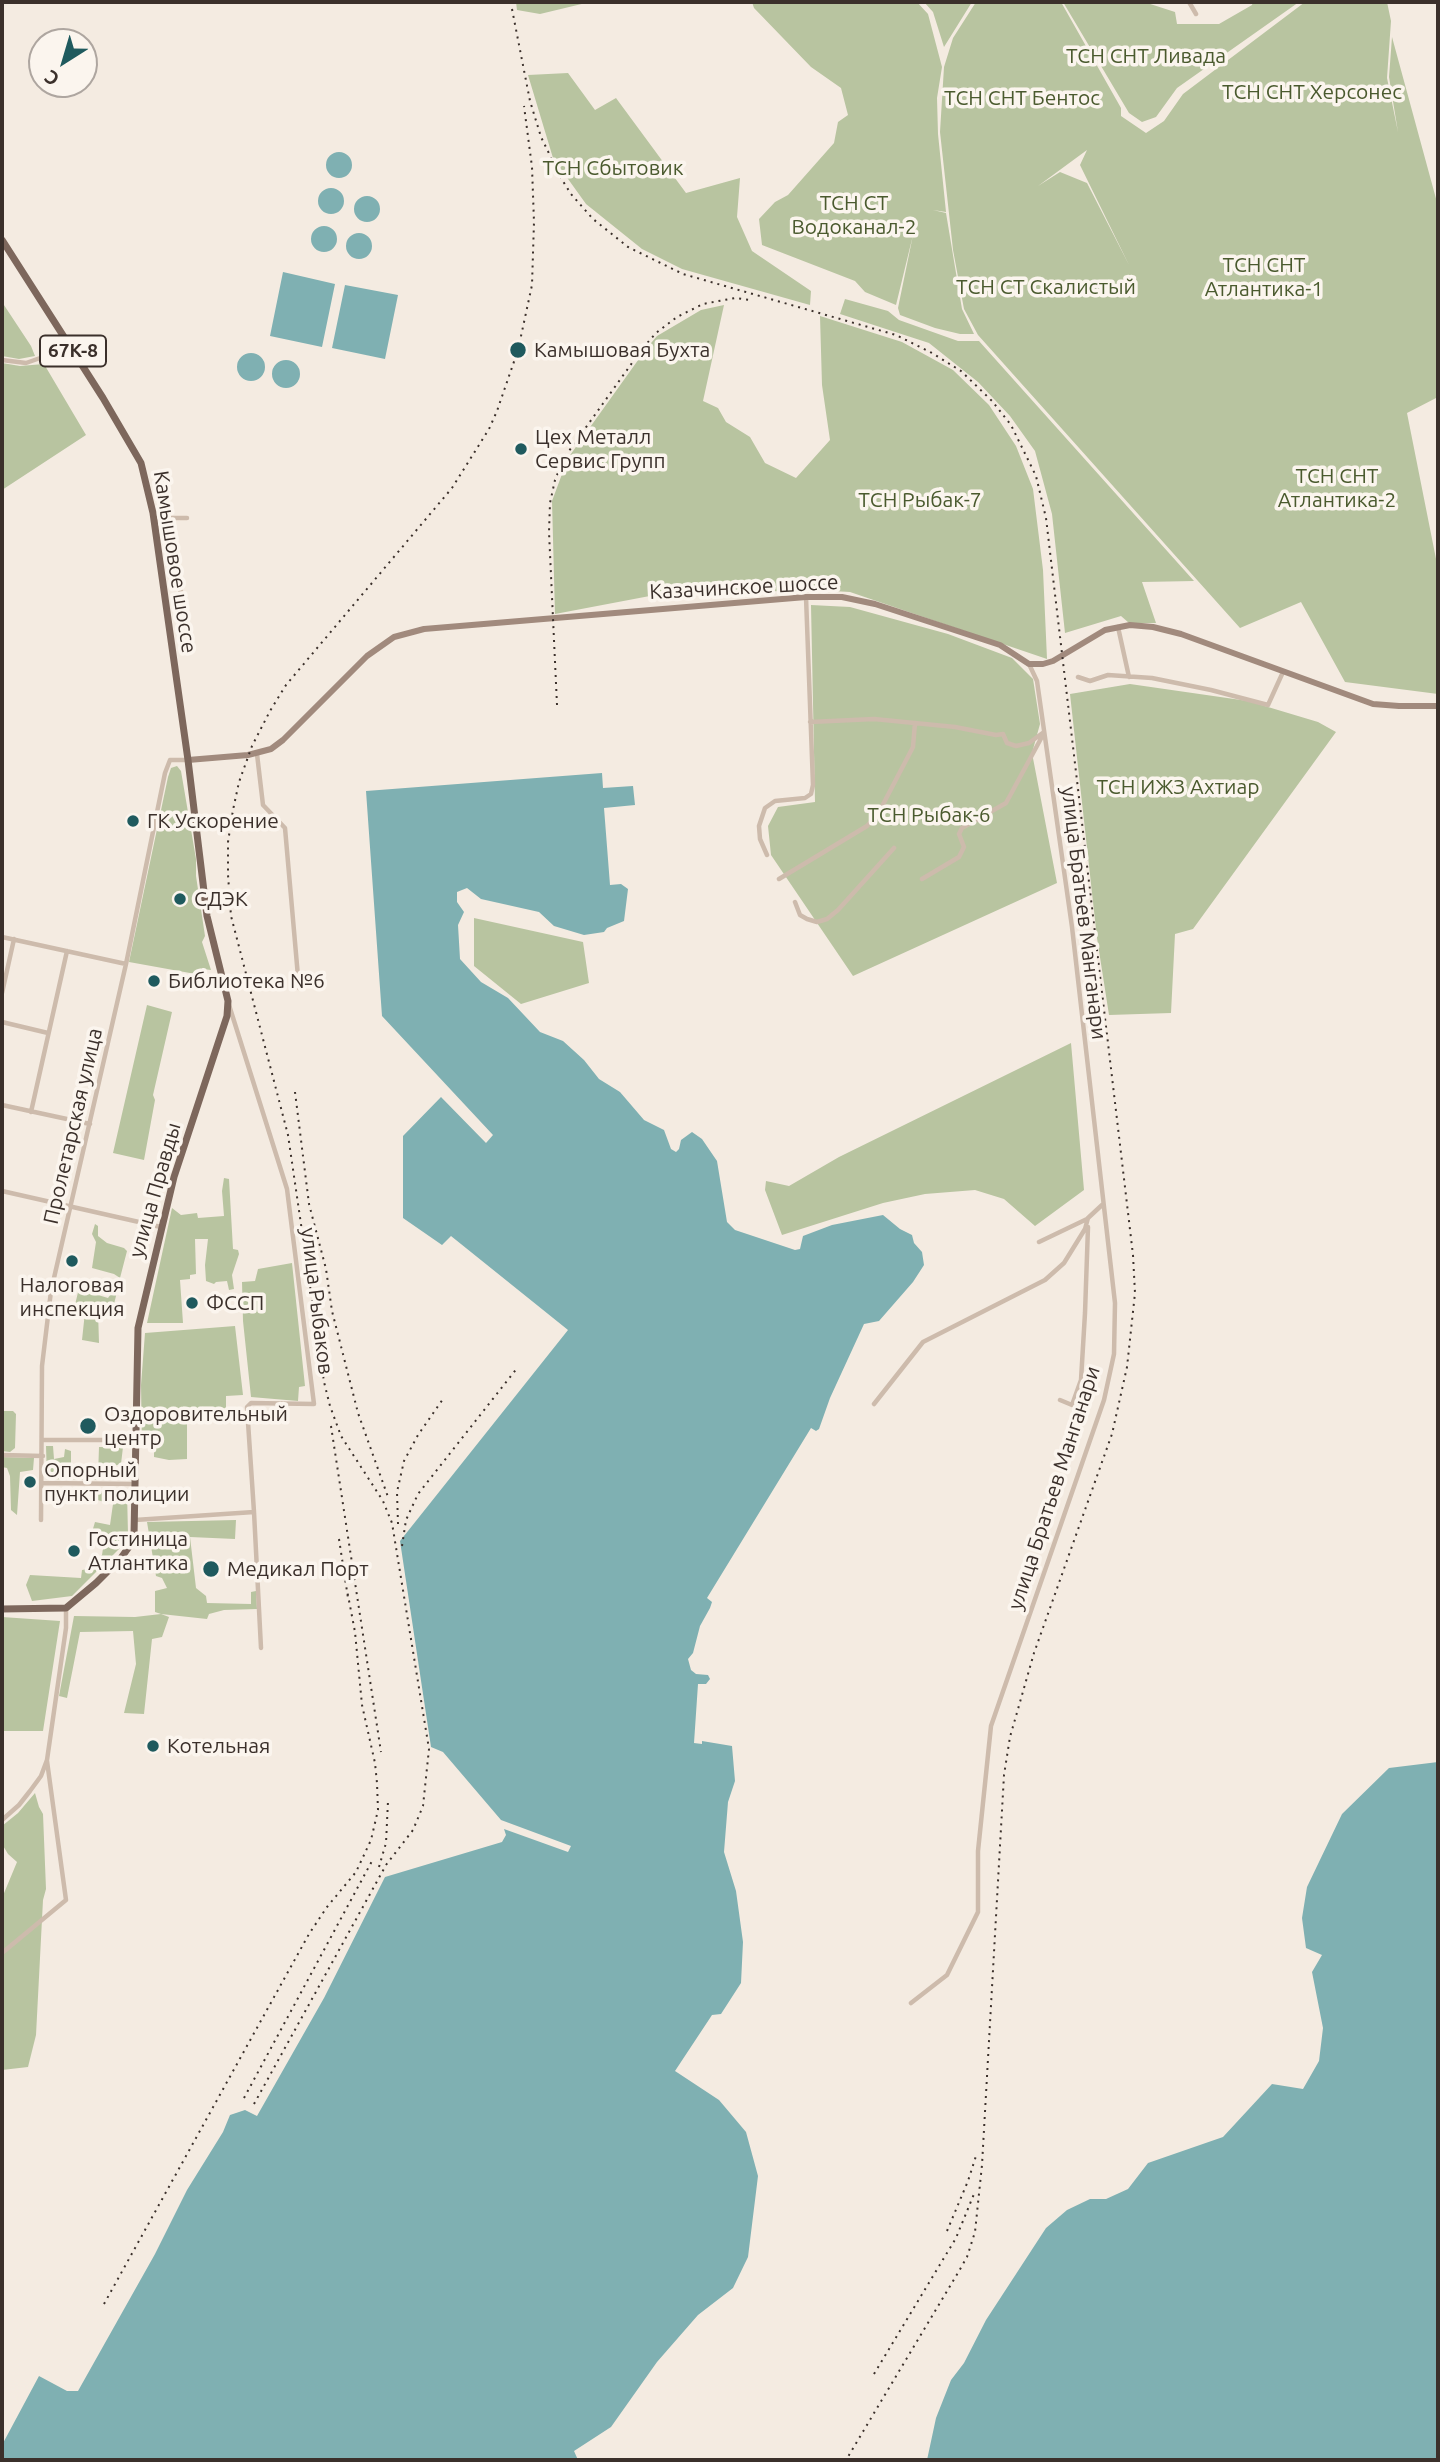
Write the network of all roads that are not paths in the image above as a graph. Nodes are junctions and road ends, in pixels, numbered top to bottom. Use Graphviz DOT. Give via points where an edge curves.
graph roads {
  1 [pos="1189,2"];
  2 [pos="1196,14"];
  3 [pos="2,240"];
  4 [pos="43,357"];
  5 [pos="2,360"];
  6 [pos="187,518"];
  7 [pos="806,597"];
  8 [pos="185,598"];
  9 [pos="1118,626"];
  10 [pos="1029,664"];
  11 [pos="1283,672"];
  12 [pos="1079,677"];
  13 [pos="1129,677"];
  14 [pos="1438,706"];
  15 [pos="810,722"];
  16 [pos="915,723"];
  17 [pos="1044,732"];
  18 [pos="257,754"];
  19 [pos="188,760"];
  20 [pos="894,848"];
  21 [pos="767,855"];
  22 [pos="779,879"];
  23 [pos="922,879"];
  24 [pos="795,902"];
  25 [pos="2,937"];
  26 [pos="14,939"];
  27 [pos="66,951"];
  28 [pos="126,964"];
  29 [pos="299,988"];
  30 [pos="2,993"];
  31 [pos="228,1001"];
  32 [pos="2,1022"];
  33 [pos="48,1033"];
  34 [pos="2,1105"];
  35 [pos="31,1111"];
  36 [pos="90,1124"];
  37 [pos="2,1191"];
  38 [pos="1103,1204"];
  39 [pos="72,1206"];
  40 [pos="1088,1218"];
  41 [pos="161,1227"];
  42 [pos="1039,1242"];
  43 [pos="1060,1400"];
  44 [pos="874,1404"];
  45 [pos="43,1440"];
  46 [pos="135,1440"];
  47 [pos="2,1455"];
  48 [pos="43,1456"];
  49 [pos="43,1483"];
  50 [pos="134,1484"];
  51 [pos="254,1512"];
  52 [pos="41,1520"];
  53 [pos="135,1520"];
  54 [pos="66,1608"];
  55 [pos="2,1609"];
  56 [pos="261,1648"];
  57 [pos="47,1760"];
  58 [pos="2,1820"];
  59 [pos="2,1953"];
  60 [pos="911,2003"];
  1 -- 2 [label="street"];
  3 -- 19 [label="main road, Камышовое шоссе / 67К-8" via="141,463 153,513"];
  4 -- 5 [label="street" via="26,363"];
  6 -- 8 [label="street" via="166,518 166,546 175,582"];
  7 -- 10 [label="main road, Казачинское шоссе" via="842,597 875,604 1000,645"];
  7 -- 15 [label="street"];
  7 -- 18 [label="main road, Казачинское шоссе" via="424,629 394,637 367,656 283,740"];
  9 -- 10 [label="main road" via="1090,637 1053,661"];
  9 -- 11 [label="main road" via="1163,629"];
  9 -- 13 [label="street"];
  10 -- 17 [label="street, улица Братьев Манганари" via="1037,681"];
  11 -- 13 [label="street" via="1268,705 1164,680"];
  11 -- 14 [label="main road" via="1373,704"];
  12 -- 13 [label="street" via="1090,681 1108,675"];
  15 -- 16 [label="street" via="874,719"];
  15 -- 21 [label="street" via="811,793 805,798 775,801 765,808 759,826"];
  16 -- 17 [label="street" via="1003,734 1007,743 1016,746"];
  16 -- 22 [label="street" via="913,747 878,814 867,826"];
  17 -- 23 [label="street" via="1006,803 962,828 959,834 964,847 959,857"];
  17 -- 38 [label="street, улица Братьев Манганари"];
  18 -- 19 [label="main road, Казачинское шоссе"];
  18 -- 29 [label="street" via="263,805 285,828"];
  19 -- 28 [label="street, Пролетарская улица" via="170,760 166,773"];
  19 -- 31 [label="main road, улица Правды / 67К-8" via="207,916"];
  20 -- 24 [label="street" via="827,919 807,919"];
  25 -- 26 [label="street"];
  26 -- 27 [label="street"];
  26 -- 30 [label="street"];
  27 -- 28 [label="street"];
  27 -- 33 [label="street"];
  28 -- 36 [label="street, Пролетарская улица"];
  31 -- 41 [label="main road, улица Правды"];
  31 -- 51 [label="street, улица Рыбаков" via="287,1189 314,1404 251,1403 247,1407"];
  32 -- 33 [label="street"];
  33 -- 35 [label="street"];
  34 -- 35 [label="street"];
  35 -- 36 [label="street"];
  36 -- 39 [label="street, Пролетарская улица"];
  37 -- 39 [label="street"];
  38 -- 40 [label="street"];
  38 -- 60 [label="street, улица Братьев Манганари" via="1115,1303 1114,1354 1104,1400 991,1726 978,1851 978,1913 947,1975"];
  39 -- 41 [label="street"];
  39 -- 45 [label="street, Пролетарская улица" via="50,1300 42,1366"];
  40 -- 42 [label="street"];
  40 -- 43 [label="street" via="1081,1380 1072,1405"];
  40 -- 44 [label="street" via="1064,1263 1045,1280 923,1342"];
  41 -- 46 [label="main road, улица Правды" via="138,1328"];
  45 -- 46 [label="street"];
  45 -- 48 [label="street, Пролетарская улица"];
  46 -- 50 [label="main road, улица Правды"];
  47 -- 48 [label="street"];
  48 -- 49 [label="street, Пролетарская улица"];
  49 -- 50 [label="street"];
  49 -- 52 [label="street, Пролетарская улица"];
  50 -- 53 [label="main road, улица Правды"];
  51 -- 53 [label="street"];
  51 -- 56 [label="street"];
  53 -- 54 [label="main road, улица Правды" via="128,1550"];
  54 -- 55 [label="main road"];
  54 -- 57 [label="street"];
  57 -- 58 [label="street" via="41,1776"];
  57 -- 59 [label="street" via="66,1900"];
}
